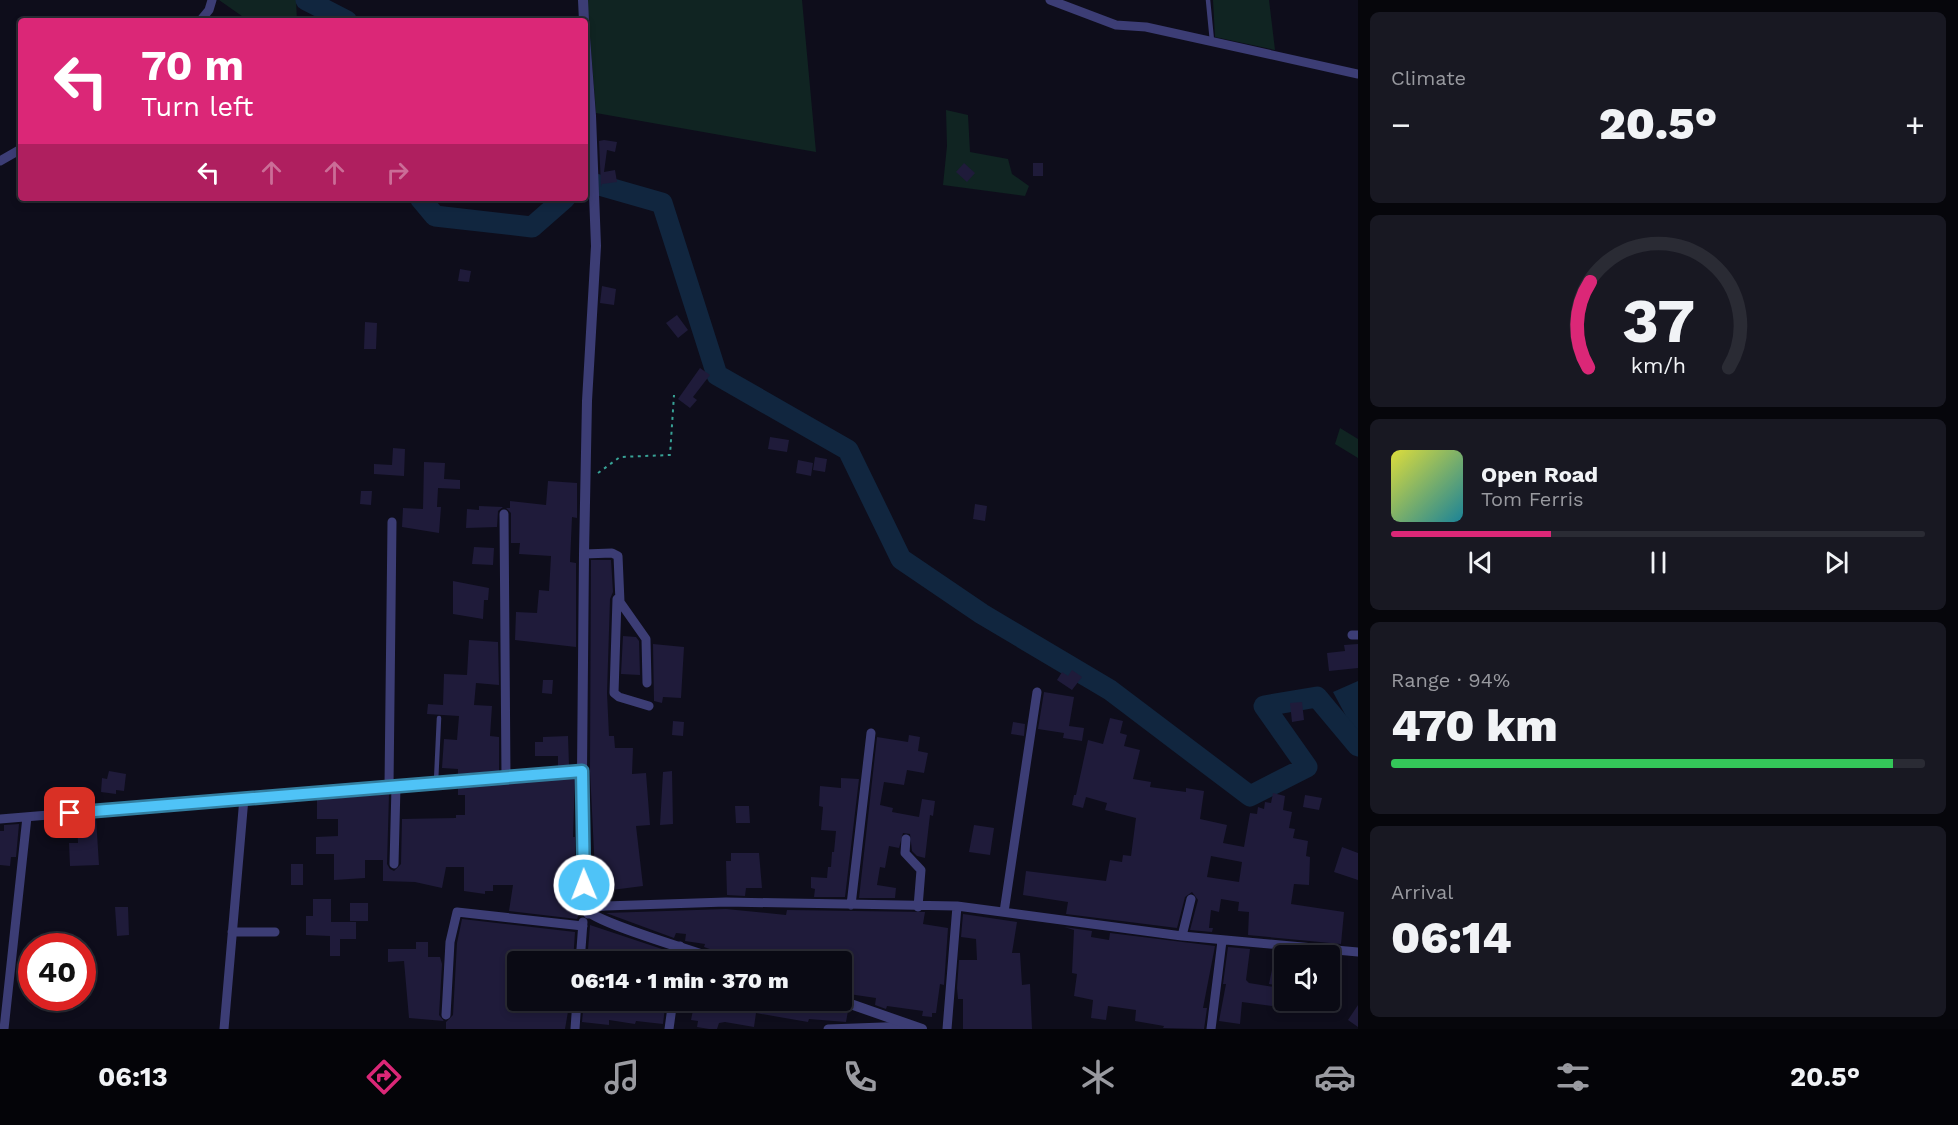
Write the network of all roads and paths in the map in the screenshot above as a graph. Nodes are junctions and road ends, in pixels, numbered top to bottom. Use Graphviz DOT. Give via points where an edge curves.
graph roads {
  1 [pos="212,0"];
  2 [pos="583,0"];
  3 [pos="1050,0"];
  4 [pos="1208,0"];
  5 [pos="203,18"];
  6 [pos="584,18"];
  7 [pos="1212,41"];
  8 [pos="1358,74"];
  9 [pos="588,85"];
  10 [pos="18,151"];
  11 [pos="0,161"];
  12 [pos="674,395"];
  13 [pos="586,475"];
  14 [pos="504,514"];
  15 [pos="392,522"];
  16 [pos="584,555"];
  17 [pos="618,593"];
  18 [pos="647,683"];
  19 [pos="1037,692"];
  20 [pos="649,706"];
  21 [pos="439,718"];
  22 [pos="871,733"];
  23 [pos="582,771"];
  24 [pos="506,777"];
  25 [pos="436,783"];
  26 [pos="393,786"];
  27 [pos="244,798"];
  28 [pos="27,817"];
  29 [pos="0,819"];
  30 [pos="906,839"];
  31 [pos="394,864"];
  32 [pos="1191,899"];
  33 [pos="851,905"];
  34 [pos="957,906"];
  35 [pos="918,907"];
  36 [pos="586,911"];
  37 [pos="1004,912"];
  38 [pos="583,926"];
  39 [pos="232,932"];
  40 [pos="275,932"];
  41 [pos="1182,936"];
  42 [pos="1222,941"];
  43 [pos="680,946"];
  44 [pos="581,951"];
  45 [pos="679,951"];
  46 [pos="694,951"];
  47 [pos="1358,952"];
  48 [pos="852,1004"];
  49 [pos="576,1011"];
  50 [pos="671,1011"];
  51 [pos="446,1015"];
  52 [pos="917,1027"];
  53 [pos="4,1029"];
  54 [pos="224,1029"];
  55 [pos="575,1029"];
  56 [pos="669,1029"];
  57 [pos="828,1029"];
  58 [pos="947,1029"];
  59 [pos="1211,1029"];
  1 -- 5 [label="street"];
  2 -- 6 [label="street"];
  3 -- 7 [label="street" via="1116,25"];
  4 -- 7 [label="lane"];
  7 -- 8 [label="street"];
  9 -- 13 [label="street" via="595,224"];
  10 -- 11 [label="street"];
  12 -- 13 [label="path" via="670,455 620,457 602,472"];
  13 -- 16 [label="street"];
  14 -- 24 [label="street"];
  15 -- 26 [label="street"];
  16 -- 17 [label="street" via="618,556"];
  16 -- 23 [label="street"];
  17 -- 18 [label="street" via="624,608 645,634"];
  17 -- 20 [label="street" via="614,693"];
  19 -- 37 [label="street"];
  21 -- 25 [label="lane"];
  22 -- 33 [label="street"];
  23 -- 24 [label="street"];
  23 -- 36 [label="street"];
  24 -- 25 [label="street"];
  25 -- 26 [label="street"];
  26 -- 27 [label="street"];
  26 -- 31 [label="street"];
  27 -- 28 [label="street"];
  27 -- 39 [label="street"];
  28 -- 29 [label="street"];
  28 -- 53 [label="street"];
  30 -- 35 [label="street" via="905,853 922,874"];
  32 -- 41 [label="street"];
  33 -- 35 [label="street"];
  33 -- 36 [label="street" via="726,902 605,906"];
  34 -- 35 [label="street"];
  34 -- 37 [label="street"];
  34 -- 58 [label="street"];
  36 -- 38 [label="street"];
  36 -- 43 [label="street"];
  37 -- 41 [label="street"];
  38 -- 44 [label="street"];
  38 -- 51 [label="street" via="456,912 450,942"];
  39 -- 40 [label="street"];
  39 -- 54 [label="street"];
  41 -- 42 [label="street"];
  42 -- 47 [label="street"];
  42 -- 59 [label="street"];
  43 -- 45 [label="street"];
  43 -- 46 [label="street"];
  48 -- 52 [label="street"];
  49 -- 55 [label="street"];
  50 -- 56 [label="street"];
  52 -- 57 [label="street"];
}
